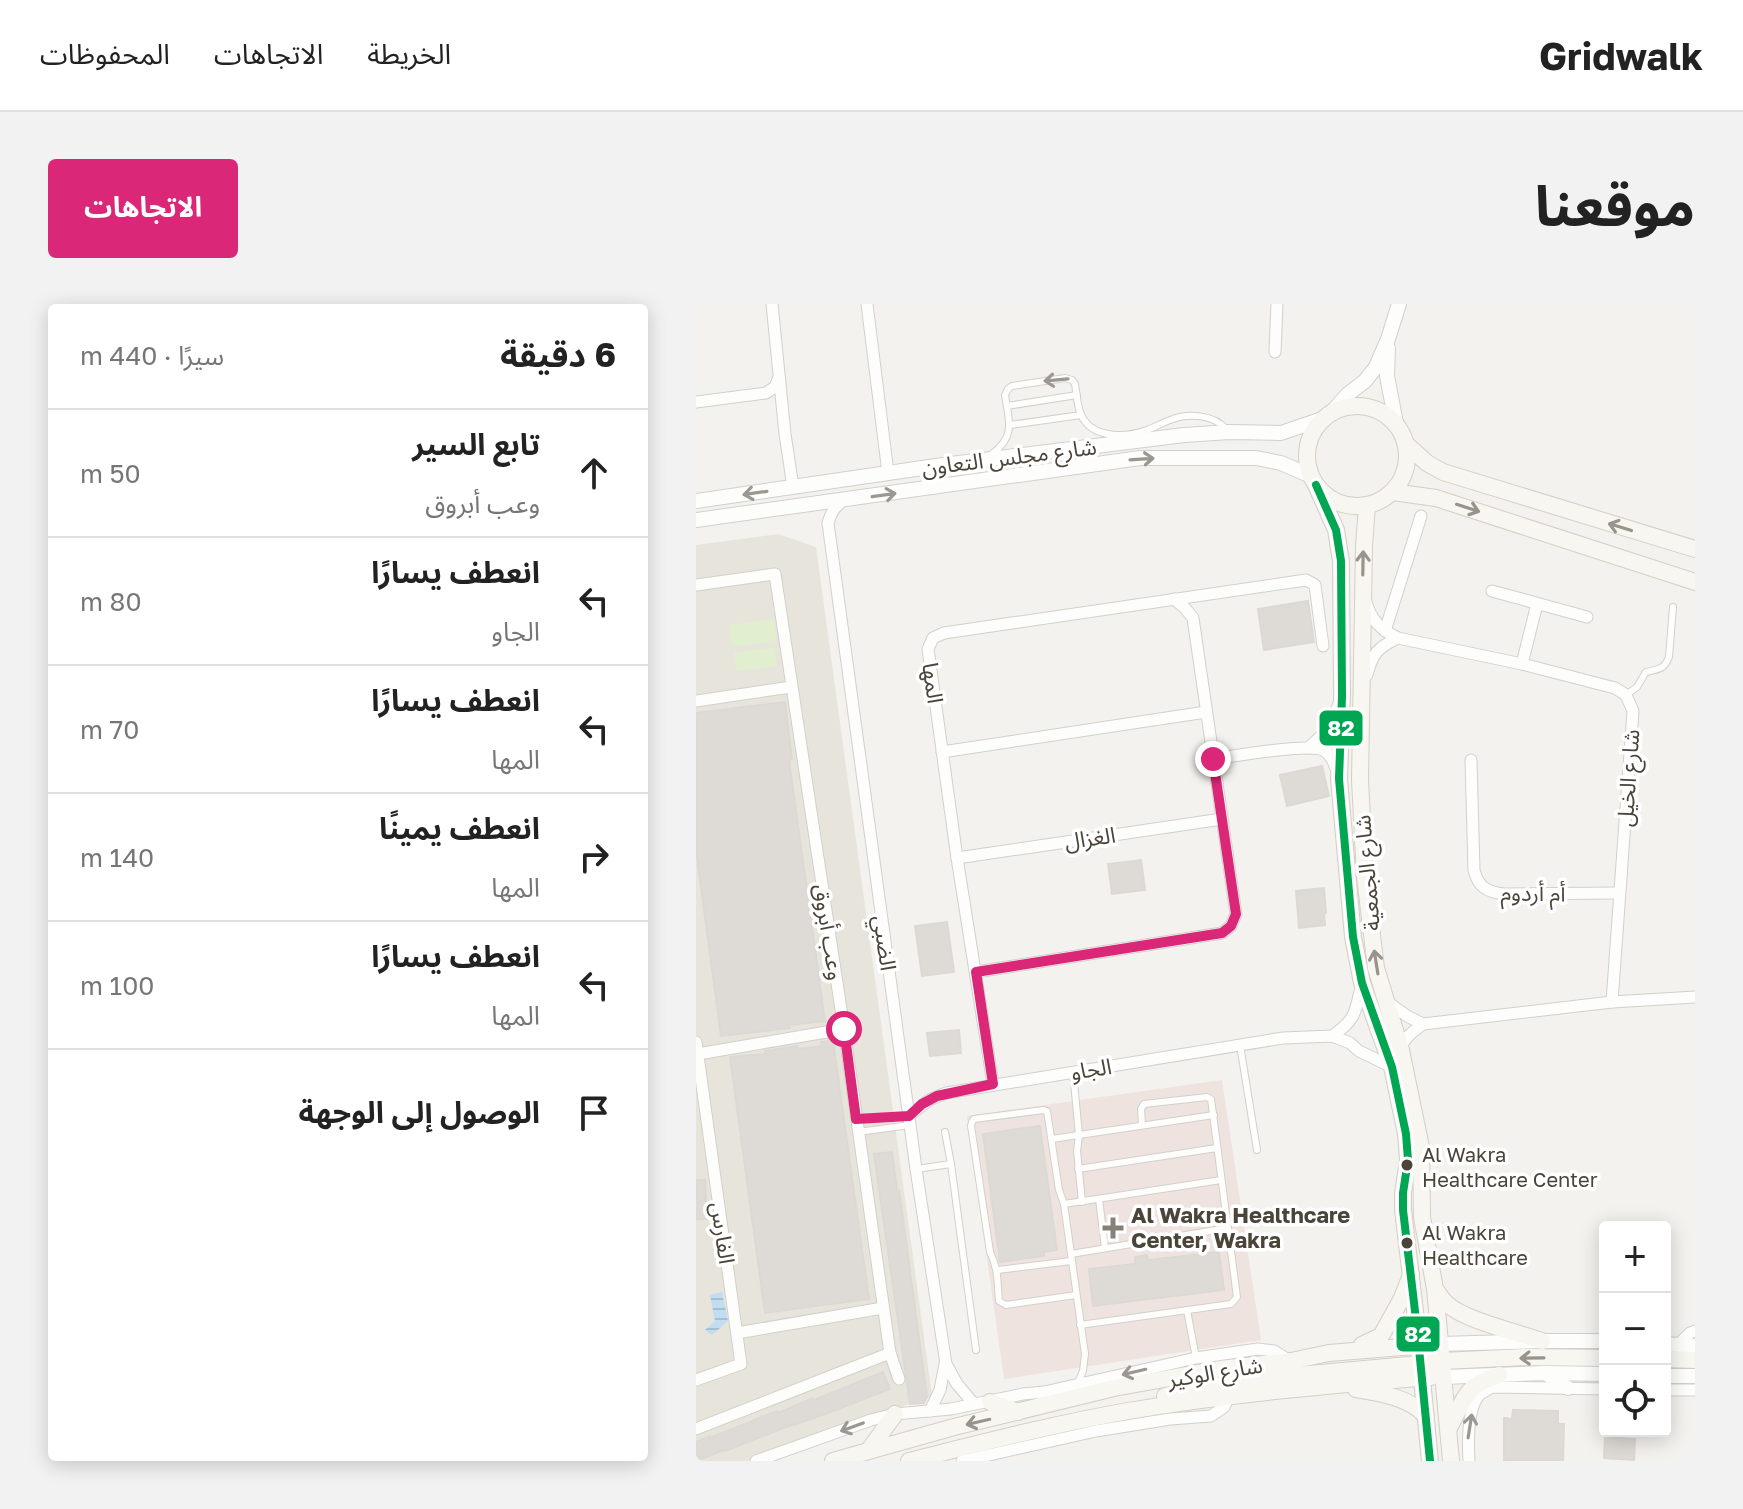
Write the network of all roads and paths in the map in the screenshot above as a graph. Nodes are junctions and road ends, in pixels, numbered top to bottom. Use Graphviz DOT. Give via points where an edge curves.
graph roads {
  1 [pos="772,304"];
  2 [pos="867,304"];
  3 [pos="1277,304"];
  4 [pos="1399,304"];
  5 [pos="1388,339"];
  6 [pos="1275,352"];
  7 [pos="779,376"];
  8 [pos="1077,395"];
  9 [pos="696,402"];
  10 [pos="1007,406"];
  11 [pos="1081,415"];
  12 [pos="1327,415"];
  13 [pos="1396,423"];
  14 [pos="1010,425"];
  15 [pos="1230,432"];
  16 [pos="1407,445"];
  17 [pos="983,460"];
  18 [pos="888,473"];
  19 [pos="1313,480"];
  20 [pos="793,487"];
  21 [pos="1393,492"];
  22 [pos="844,500"];
  23 [pos="696,501"];
  24 [pos="1367,505"];
  25 [pos="797,507"];
  26 [pos="1421,516"];
  27 [pos="696,520"];
  28 [pos="828,523"];
  29 [pos="1695,549"];
  30 [pos="1695,582"];
  31 [pos="696,585"];
  32 [pos="1492,591"];
  33 [pos="1363,594"];
  34 [pos="1174,599"];
  35 [pos="1537,604"];
  36 [pos="1673,607"];
  37 [pos="1587,617"];
  38 [pos="1385,631"];
  39 [pos="1398,638"];
  40 [pos="1323,646"];
  41 [pos="1522,664"];
  42 [pos="791,687"];
  43 [pos="1626,695"];
  44 [pos="1342,696"];
  45 [pos="1361,700"];
  46 [pos="696,701"];
  47 [pos="1206,712"];
  48 [pos="1309,747"];
  49 [pos="942,752"];
  50 [pos="1213,759"];
  51 [pos="1471,760"];
  52 [pos="1339,779"];
  53 [pos="1222,819"];
  54 [pos="957,858"];
  55 [pos="1619,893"];
  56 [pos="976,972"];
  57 [pos="1362,983"];
  58 [pos="1695,997"];
  59 [pos="1385,1001"];
  60 [pos="1612,1002"];
  61 [pos="1423,1024"];
  62 [pos="844,1029"];
  63 [pos="1332,1036"];
  64 [pos="1240,1045"];
  65 [pos="1401,1050"];
  66 [pos="697,1053"];
  67 [pos="1392,1067"];
  68 [pos="1073,1072"];
  69 [pos="993,1084"];
  70 [pos="1214,1115"];
  71 [pos="856,1119"];
  72 [pos="910,1120"];
  73 [pos="1142,1124"];
  74 [pos="858,1132"];
  75 [pos="945,1132"];
  76 [pos="1079,1135"];
  77 [pos="1052,1139"];
  78 [pos="1217,1148"];
  79 [pos="1257,1150"];
  80 [pos="951,1164"];
  81 [pos="916,1169"];
  82 [pos="1078,1169"];
  83 [pos="1221,1180"];
  84 [pos="1099,1199"];
  85 [pos="1082,1202"];
  86 [pos="1064,1204"];
  87 [pos="1228,1228"];
  88 [pos="1105,1248"];
  89 [pos="1071,1258"];
  90 [pos="998,1270"];
  91 [pos="1411,1274"];
  92 [pos="1435,1289"];
  93 [pos="1076,1295"];
  94 [pos="883,1308"];
  95 [pos="1187,1310"];
  96 [pos="1080,1325"];
  97 [pos="1695,1331"];
  98 [pos="737,1333"];
  99 [pos="1542,1341"];
  100 [pos="1599,1341"];
  101 [pos="1672,1344"];
  102 [pos="1695,1346"];
  103 [pos="976,1350"];
  104 [pos="890,1353"];
  105 [pos="1329,1353"];
  106 [pos="1196,1358"];
  107 [pos="1599,1358"];
  108 [pos="1671,1359"];
  109 [pos="1695,1360"];
  110 [pos="1291,1361"];
  111 [pos="1432,1361"];
  112 [pos="946,1364"];
  113 [pos="1545,1373"];
  114 [pos="1599,1374"];
  115 [pos="1499,1375"];
  116 [pos="1671,1376"];
  117 [pos="1695,1376"];
  118 [pos="899,1379"];
  119 [pos="696,1380"];
  120 [pos="1331,1384"];
  121 [pos="1077,1385"];
  122 [pos="1568,1388"];
  123 [pos="1599,1389"];
  124 [pos="1671,1390"];
  125 [pos="1695,1390"];
  126 [pos="1229,1397"];
  127 [pos="982,1403"];
  128 [pos="930,1411"];
  129 [pos="1020,1412"];
  130 [pos="895,1414"];
  131 [pos="1426,1425"];
  132 [pos="1048,1426"];
  133 [pos="696,1429"];
  134 [pos="1449,1429"];
  135 [pos="869,1450"];
  136 [pos="756,1461"];
  137 [pos="833,1461"];
  138 [pos="909,1461"];
  139 [pos="962,1461"];
  140 [pos="1422,1461"];
  141 [pos="1430,1461"];
  142 [pos="1451,1461"];
  143 [pos="1469,1461"];
  1 -- 7 [label="street"];
  2 -- 18 [label="street"];
  3 -- 6 [label="street"];
  4 -- 5 [label="street"];
  5 -- 12 [label="street" via="1365,381"];
  5 -- 13 [label="street" via="1387,376"];
  7 -- 9 [label="street" via="766,393"];
  7 -- 20 [label="street"];
  8 -- 10 [label="lane"];
  8 -- 10 [label="lane, one-way" via="1072,380 1065,378 1012,386 1005,395"];
  8 -- 11 [label="lane"];
  10 -- 14 [label="lane"];
  11 -- 14 [label="lane"];
  11 -- 15 [label="lane" via="1107,434 1142,432 1192,416 1221,422"];
  12 -- 13 [label="main road" via="1367,406"];
  12 -- 15 [label="street, شارع مجلس التعاون" via="1281,433"];
  12 -- 19 [label="main road" via="1307,446"];
  13 -- 16 [label="main road"];
  14 -- 17 [label="lane" via="1006,441"];
  15 -- 17 [label="street, شارع مجلس التعاون"];
  16 -- 21 [label="main road" via="1408,462"];
  29 -- 16 [label="main road, one-way" via="1443,472"];
  17 -- 18 [label="street, شارع مجلس التعاون"];
  18 -- 20 [label="street, شارع مجلس التعاون"];
  22 -- 19 [label="street, شارع مجلس التعاون, one-way" via="1140,458 1256,458 1281,463"];
  19 -- 24 [label="main road" via="1338,503"];
  19 -- 44 [label="main road, شارع الجمعية" via="1336,530 1341,561"];
  20 -- 23 [label="street, شارع مجلس التعاون, one-way"];
  21 -- 24 [label="main road"];
  21 -- 30 [label="main road, one-way" via="1436,498"];
  22 -- 25 [label="street, شارع مجلس التعاون"];
  22 -- 28 [label="street"];
  33 -- 24 [label="main road, شارع الجمعية, one-way"];
  25 -- 27 [label="street, شارع مجلس التعاون"];
  25 -- 28 [label="street" via="820,514"];
  26 -- 38 [label="street"];
  28 -- 72 [label="street, الضبي"];
  31 -- 42 [label="street, وعب أبروق" via="775,574"];
  32 -- 35 [label="street"];
  33 -- 38 [label="street" via="1370,615"];
  33 -- 45 [label="main road, شارع الجمعية"];
  34 -- 40 [label="street, المها" via="1306,580 1315,585"];
  34 -- 47 [label="street" via="1193,618"];
  34 -- 49 [label="street, المها" via="933,638 928,649"];
  35 -- 37 [label="street"];
  35 -- 41 [label="street"];
  36 -- 43 [label="lane" via="1666,664 1646,672"];
  38 -- 39 [label="street"];
  39 -- 41 [label="street"];
  39 -- 45 [label="street" via="1381,645 1371,660"];
  41 -- 43 [label="street"];
  42 -- 46 [label="street"];
  42 -- 62 [label="street, وعب أبروق"];
  43 -- 55 [label="street, شارع الخيل" via="1633,711"];
  44 -- 48 [label="street" via="1332,722"];
  44 -- 52 [label="main road, شارع الجمعية"];
  59 -- 45 [label="main road, شارع الجمعية, one-way" via="1365,877"];
  47 -- 49 [label="street"];
  47 -- 50 [label="street"];
  48 -- 50 [label="street"];
  48 -- 52 [label="street" via="1326,751"];
  49 -- 54 [label="street, المها"];
  50 -- 53 [label="street"];
  51 -- 55 [label="street, أم أردوم" via="1474,870 1482,887 1504,894"];
  52 -- 57 [label="main road, شارع الجمعية"];
  53 -- 54 [label="street, الغزال"];
  53 -- 56 [label="street" via="1236,914 1222,933"];
  54 -- 56 [label="street, المها"];
  55 -- 60 [label="street, شارع الخيل"];
  56 -- 69 [label="street, المها"];
  57 -- 63 [label="street" via="1355,1016"];
  57 -- 67 [label="main road, شارع الجمعية"];
  58 -- 60 [label="street"];
  59 -- 61 [label="street"];
  59 -- 65 [label="main road, شارع الجمعية"];
  60 -- 61 [label="street"];
  61 -- 65 [label="street"];
  62 -- 66 [label="street"];
  62 -- 71 [label="street, وعب أبروق"];
  63 -- 64 [label="street, الجاو"];
  63 -- 67 [label="street"];
  64 -- 68 [label="street, الجاو"];
  64 -- 79 [label="lane"];
  65 -- 92 [label="main road, شارع الجمعية" via="1421,1147 1422,1217"];
  66 -- 98 [label="street, الفارس"];
  67 -- 91 [label="main road, شارع الجمعية" via="1406,1134 1403,1210"];
  68 -- 69 [label="street, الجاو"];
  68 -- 76 [label="lane"];
  69 -- 72 [label="street, الجاو" via="937,1096"];
  70 -- 73 [label="lane"];
  70 -- 73 [label="lane" via="1207,1097 1144,1104"];
  70 -- 78 [label="lane"];
  71 -- 72 [label="lane, الجاو"];
  71 -- 74 [label="street, وعب أبروق"];
  72 -- 74 [label="lane, الجاو"];
  72 -- 81 [label="street, الضبي"];
  73 -- 76 [label="lane"];
  74 -- 94 [label="street, وعب أبروق"];
  75 -- 80 [label="lane"];
  76 -- 77 [label="lane"];
  76 -- 82 [label="lane"];
  77 -- 86 [label="lane"];
  77 -- 90 [label="lane" via="1044,1110 972,1122 990,1252"];
  78 -- 82 [label="lane"];
  78 -- 83 [label="lane"];
  80 -- 81 [label="lane"];
  80 -- 103 [label="lane"];
  81 -- 112 [label="street, الضبي"];
  82 -- 85 [label="lane"];
  83 -- 84 [label="lane"];
  83 -- 87 [label="lane"];
  84 -- 85 [label="lane"];
  84 -- 88 [label="lane"];
  85 -- 86 [label="lane"];
  86 -- 89 [label="lane"];
  87 -- 88 [label="lane"];
  87 -- 95 [label="lane" via="1237,1297 1231,1304"];
  88 -- 89 [label="lane"];
  89 -- 90 [label="lane"];
  89 -- 93 [label="lane"];
  90 -- 93 [label="lane" via="999,1301 1006,1305"];
  91 -- 105 [label="main road" via="1381,1336"];
  91 -- 111 [label="main road, شارع الجمعية"];
  92 -- 99 [label="main road" via="1453,1308"];
  92 -- 111 [label="main road, شارع الجمعية"];
  93 -- 96 [label="lane"];
  94 -- 98 [label="street"];
  94 -- 104 [label="street, وعب أبروق"];
  95 -- 96 [label="lane"];
  95 -- 106 [label="lane"];
  96 -- 121 [label="lane" via="1085,1354"];
  97 -- 101 [label="street"];
  98 -- 119 [label="street, الفارس" via="741,1364"];
  99 -- 100 [label="street, شارع الوكير"];
  99 -- 111 [label="street, شارع الوكير"];
  101 -- 102 [label="street"];
  104 -- 118 [label="street, وعب أبروق"];
  104 -- 133 [label="street"];
  105 -- 110 [label="main road, شارع الوكير"];
  105 -- 111 [label="main road, شارع الوكير"];
  106 -- 110 [label="street" via="1258,1349"];
  106 -- 121 [label="street, one-way"];
  107 -- 111 [label="main road, one-way"];
  108 -- 109 [label="main road"];
  110 -- 129 [label="main road, شارع الوكير" via="1114,1388"];
  111 -- 115 [label="street, شارع الوكير"];
  111 -- 120 [label="main road, شارع الوكير"];
  111 -- 131 [label="main road"];
  111 -- 132 [label="main road" via="1227,1384 1132,1402"];
  111 -- 134 [label="main road"];
  112 -- 127 [label="street, الضبي" via="957,1384"];
  112 -- 128 [label="street, الضبي"];
  113 -- 114 [label="street, شارع الوكير"];
  113 -- 115 [label="street, شارع الوكير"];
  113 -- 122 [label="street"];
  115 -- 134 [label="main road" via="1465,1394"];
  116 -- 117 [label="street"];
  120 -- 126 [label="main road, شارع الوكير"];
  120 -- 131 [label="main road" via="1411,1404"];
  121 -- 127 [label="street"];
  122 -- 123 [label="street"];
  143 -- 122 [label="street, one-way" via="1470,1422 1481,1393 1492,1387"];
  124 -- 125 [label="street"];
  126 -- 132 [label="main road, شارع الوكير"];
  126 -- 139 [label="street, شارع الوكير" via="1211,1416 1096,1431"];
  127 -- 128 [label="street"];
  127 -- 129 [label="main road"];
  128 -- 130 [label="street"];
  129 -- 135 [label="main road, شارع الوكير, one-way"];
  130 -- 135 [label="main road"];
  130 -- 136 [label="street, one-way"];
  131 -- 140 [label="street"];
  131 -- 141 [label="main road"];
  132 -- 138 [label="main road, شارع الوكير"];
  134 -- 142 [label="main road"];
  135 -- 137 [label="main road, شارع الوكير"];
}
